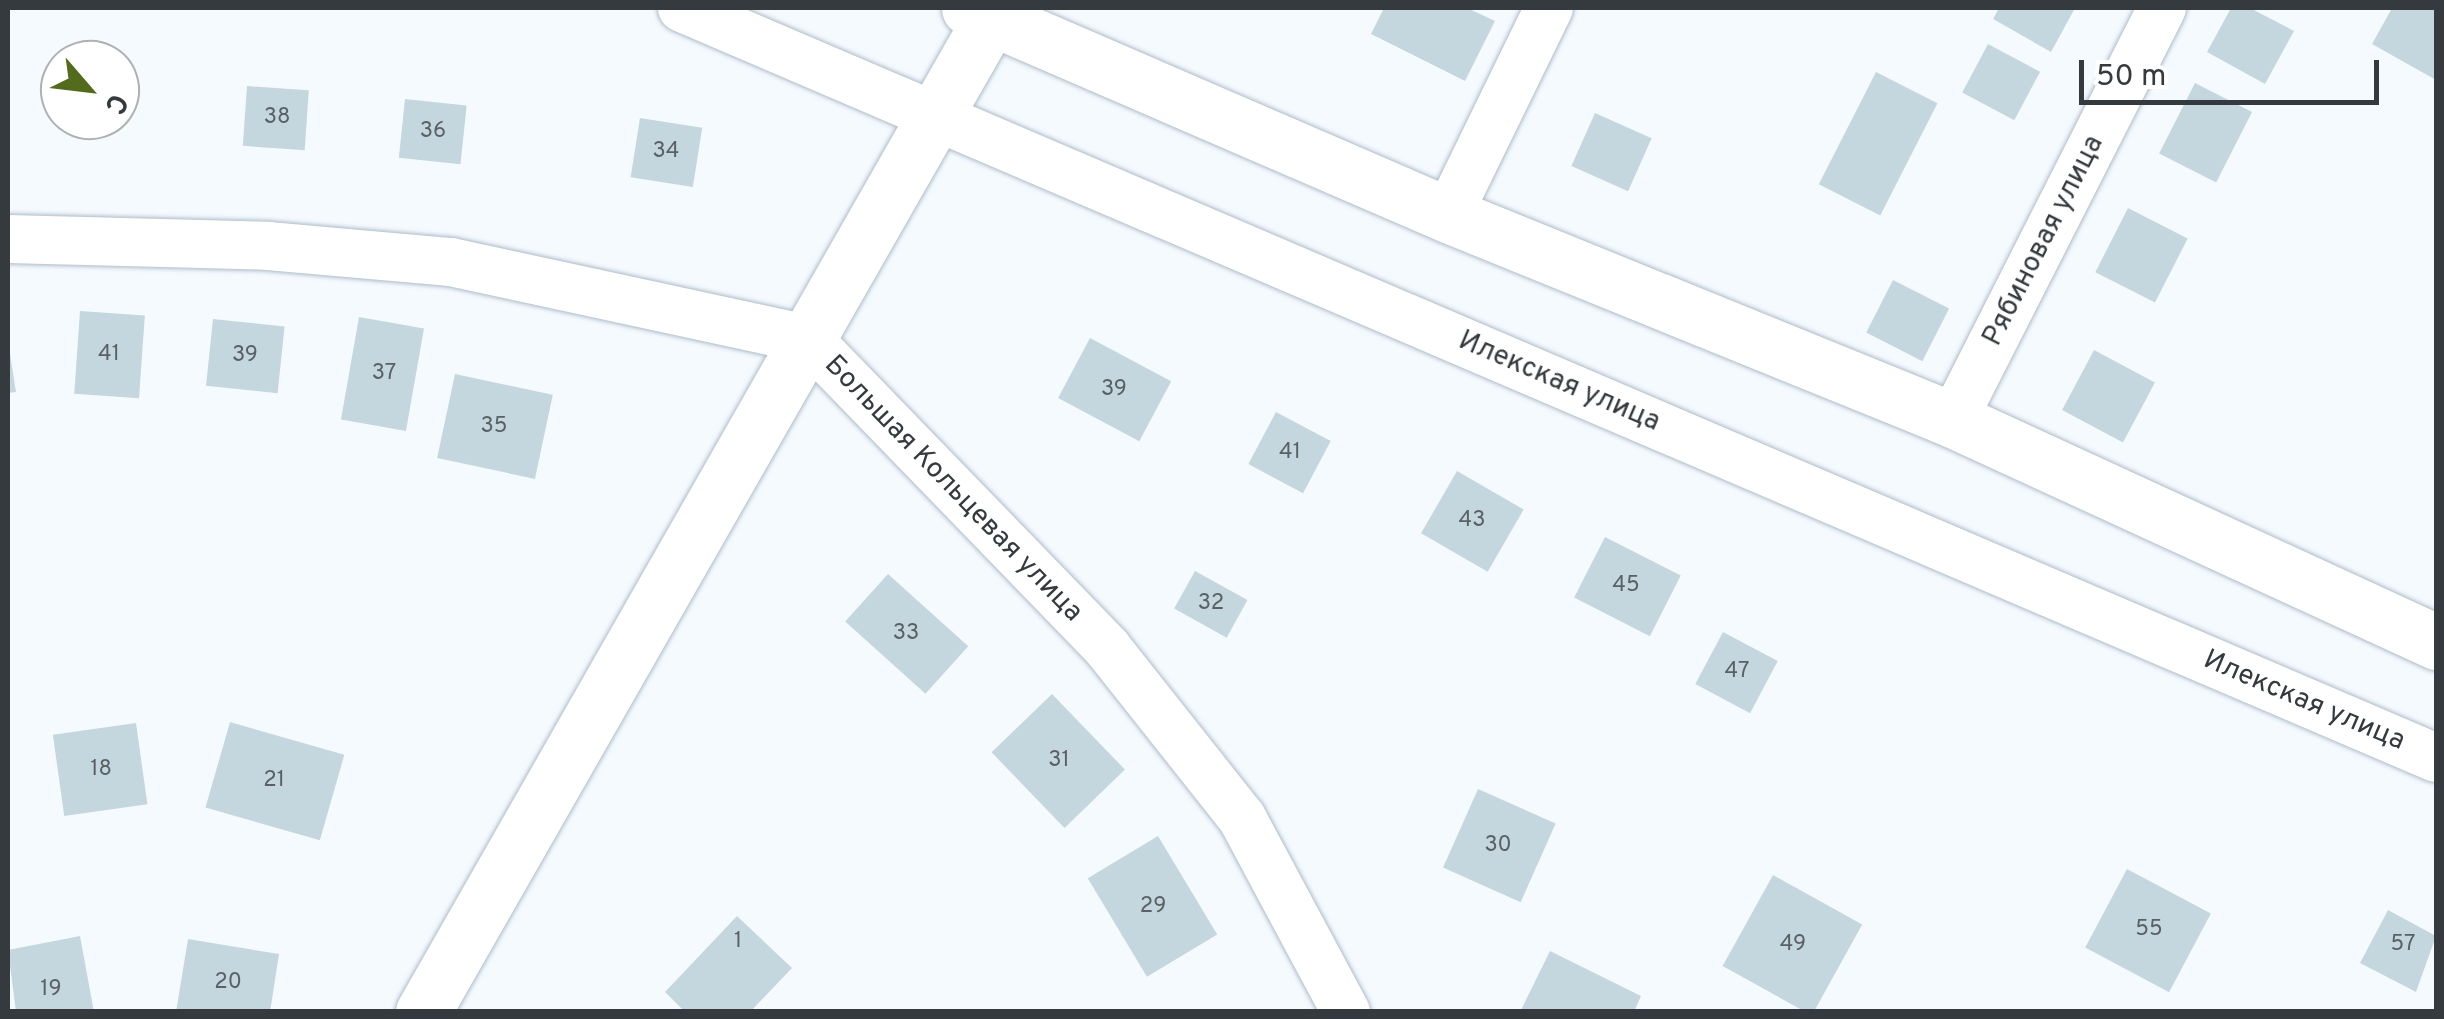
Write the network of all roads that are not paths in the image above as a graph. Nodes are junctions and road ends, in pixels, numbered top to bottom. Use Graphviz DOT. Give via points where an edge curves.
graph roads {
  1 [pos="682,8"];
  2 [pos="1549,8"];
  3 [pos="2162,8"];
  4 [pos="980,13"];
  5 [pos="933,113"];
  6 [pos="1448,215"];
  7 [pos="8,239"];
  8 [pos="808,339"];
  9 [pos="1953,420"];
  10 [pos="2436,642"];
  11 [pos="2436,758"];
  12 [pos="423,1012"];
  13 [pos="1346,1012"];
  1 -- 5 [label="street, Илекская улица"];
  2 -- 6 [label="street"];
  3 -- 9 [label="street, Рябиновая улица"];
  4 -- 5 [label="street"];
  4 -- 6 [label="street"];
  5 -- 8 [label="street"];
  5 -- 11 [label="street, Илекская улица"];
  6 -- 9 [label="street"];
  7 -- 8 [label="street, Большая Кольцевая улица" via="268,246 452,262"];
  8 -- 12 [label="street"];
  8 -- 13 [label="street, Большая Кольцевая улица" via="1108,649 1242,818"];
  9 -- 10 [label="street"];
}
